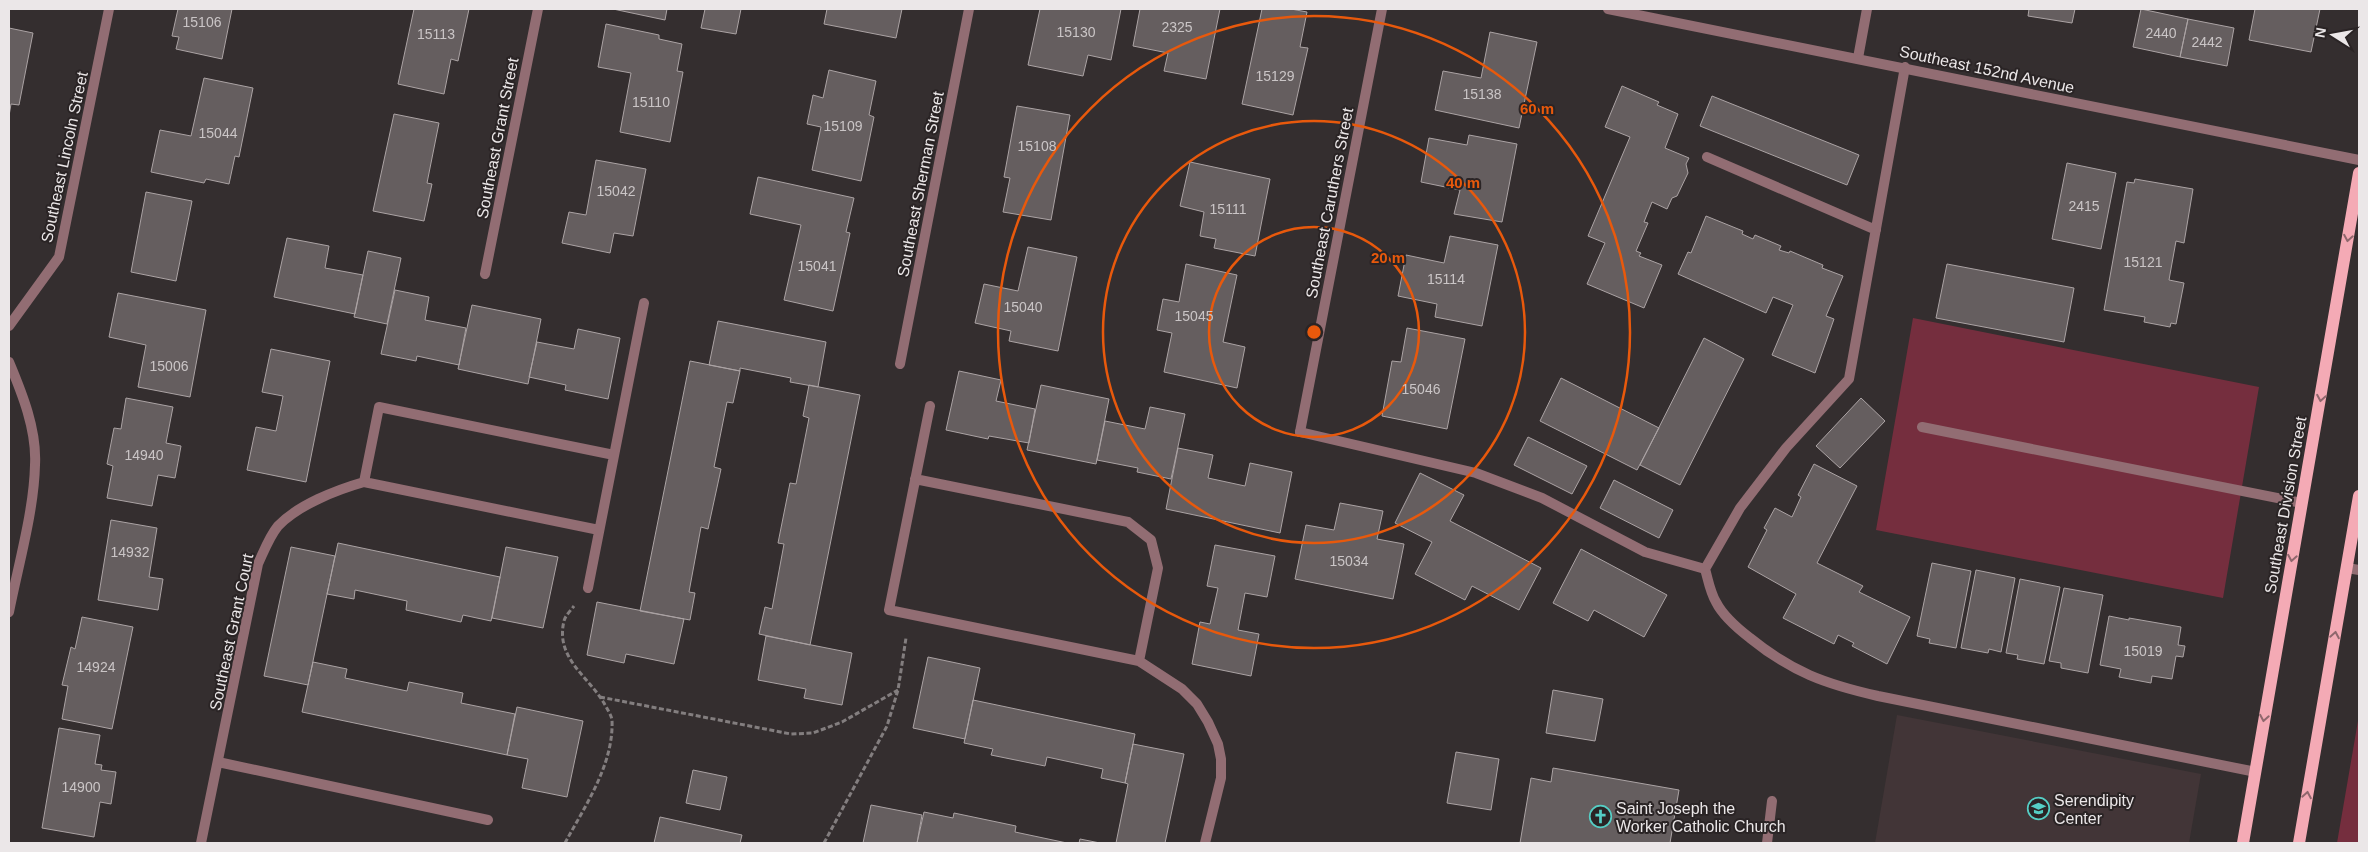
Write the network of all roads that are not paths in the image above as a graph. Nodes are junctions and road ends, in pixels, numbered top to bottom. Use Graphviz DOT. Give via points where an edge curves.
graph roads {
  1 [pos="109,9"];
  2 [pos="538,9"];
  3 [pos="969,9"];
  4 [pos="1382,9"];
  5 [pos="1608,9"];
  6 [pos="1867,9"];
  7 [pos="1858,58"];
  8 [pos="1905,67"];
  9 [pos="1707,157"];
  10 [pos="2359,160"];
  11 [pos="2359,173"];
  12 [pos="1876,230"];
  13 [pos="485,274"];
  14 [pos="644,303"];
  15 [pos="9,326"];
  16 [pos="9,362"];
  17 [pos="900,364"];
  18 [pos="930,406"];
  19 [pos="1922,428"];
  20 [pos="614,455"];
  21 [pos="916,479"];
  22 [pos="364,482"];
  23 [pos="2359,496"];
  24 [pos="2302,503"];
  25 [pos="599,530"];
  26 [pos="1704,569"];
  27 [pos="2353,569"];
  28 [pos="588,588"];
  29 [pos="9,612"];
  30 [pos="1139,661"];
  31 [pos="218,762"];
  32 [pos="2256,772"];
  33 [pos="1772,801"];
  34 [pos="488,820"];
  35 [pos="201,843"];
  36 [pos="1205,843"];
  37 [pos="1767,843"];
  38 [pos="2243,843"];
  39 [pos="2299,843"];
  1 -- 15 [label="street, Southeast Lincoln Street" via="58,257"];
  2 -- 13 [label="street, Southeast Grant Street"];
  3 -- 17 [label="street, Southeast Sherman Street"];
  4 -- 26 [label="street, Southeast Caruthers Street" via="1300,432 1476,473 1542,498 1645,552"];
  5 -- 7 [label="street, Southeast 152nd Avenue"];
  6 -- 7 [label="street"];
  7 -- 8 [label="street, Southeast 152nd Avenue"];
  8 -- 10 [label="street, Southeast 152nd Avenue"];
  8 -- 12 [label="street"];
  9 -- 12 [label="street"];
  11 -- 24 [label="main road, Southeast Division Street, one-way"];
  12 -- 26 [label="street" via="1850,379 1786,448 1746,500"];
  14 -- 20 [label="street"];
  16 -- 29 [label="street" via="24,397 36,464"];
  18 -- 21 [label="street"];
  19 -- 24 [label="street"];
  20 -- 22 [label="street" via="379,407"];
  20 -- 25 [label="street"];
  21 -- 30 [label="street" via="1128,522 1151,540 1158,568"];
  21 -- 30 [label="street" via="889,610"];
  22 -- 25 [label="street"];
  22 -- 31 [label="street, Southeast Grant Court" via="335,490 306,506 279,526 266,544 258,564"];
  23 -- 27 [label="main road"];
  24 -- 32 [label="main road, Southeast Division Street, one-way"];
  25 -- 28 [label="street"];
  26 -- 32 [label="street" via="1716,602 1736,627 1772,656 1808,676 1878,696"];
  39 -- 27 [label="main road, one-way"];
  30 -- 36 [label="street" via="1182,689 1198,704 1218,744 1221,778"];
  31 -- 34 [label="street"];
  31 -- 35 [label="street, Southeast Grant Court"];
  32 -- 38 [label="main road, Southeast Division Street"];
  33 -- 37 [label="street"];
}
